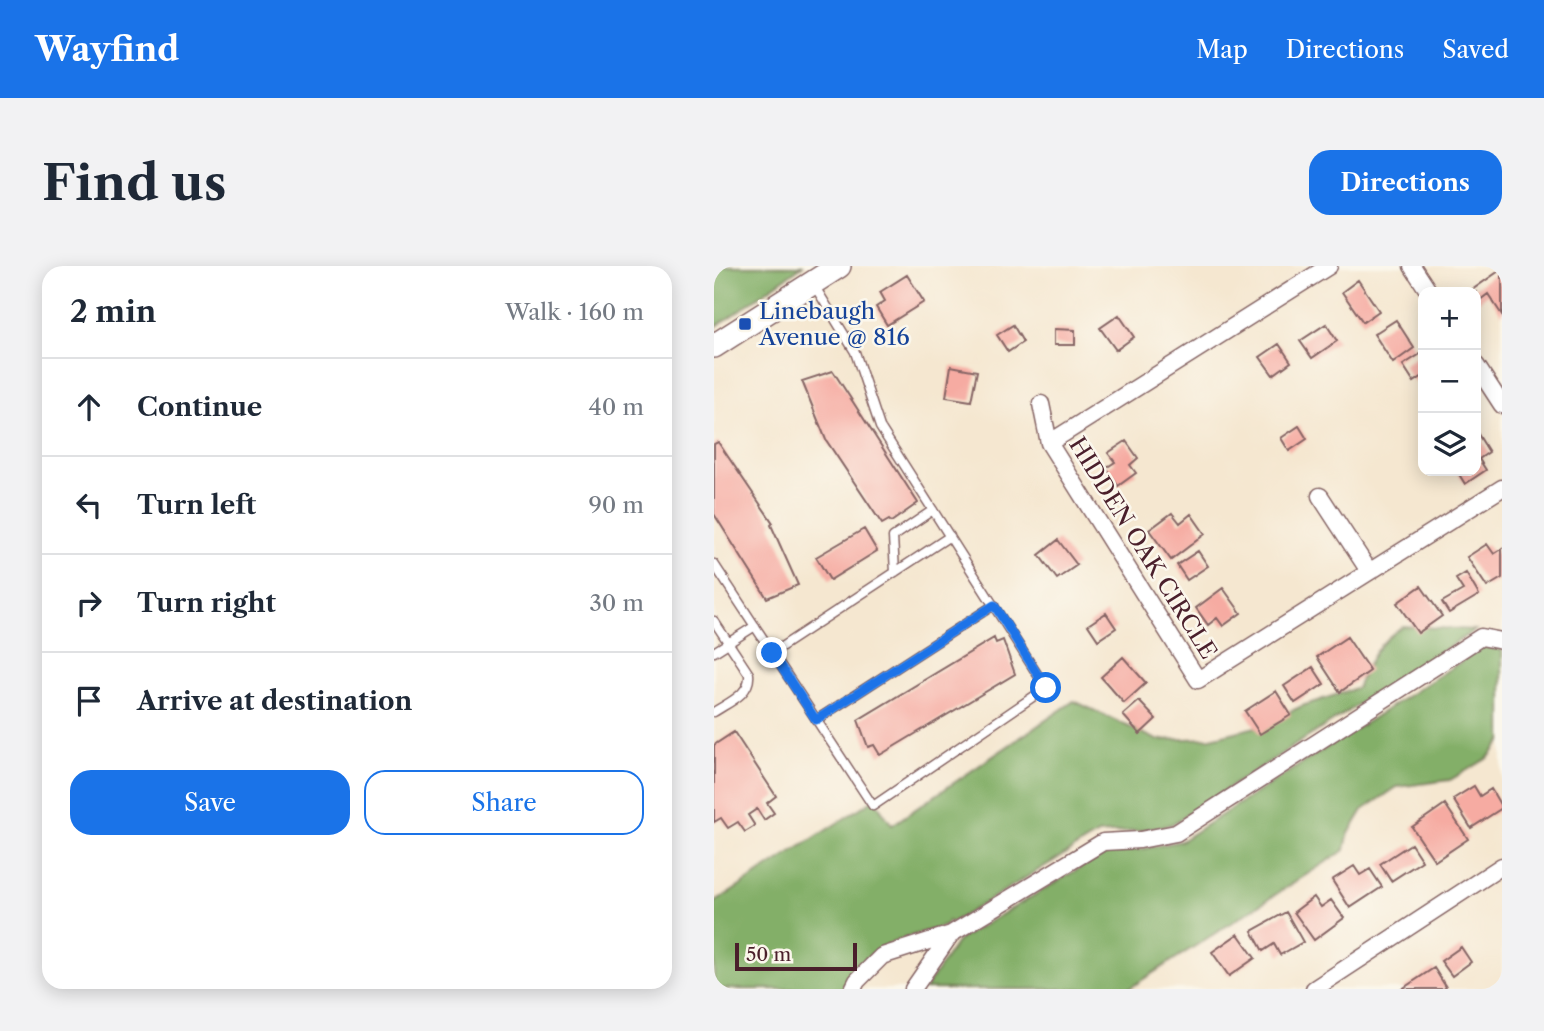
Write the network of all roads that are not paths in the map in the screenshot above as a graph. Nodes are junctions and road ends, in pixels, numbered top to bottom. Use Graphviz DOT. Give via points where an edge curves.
graph roads {
  1 [pos="839,266"];
  2 [pos="1329,266"];
  3 [pos="1412,266"];
  4 [pos="813,283"];
  5 [pos="1426,287"];
  6 [pos="714,346"];
  7 [pos="1481,373"];
  8 [pos="1041,404"];
  9 [pos="1502,405"];
  10 [pos="1049,443"];
  11 [pos="1502,488"];
  12 [pos="1320,496"];
  13 [pos="933,510"];
  14 [pos="950,536"];
  15 [pos="714,564"];
  16 [pos="1369,571"];
  17 [pos="895,572"];
  18 [pos="994,605"];
  19 [pos="714,621"];
  20 [pos="755,626"];
  21 [pos="1502,640"];
  22 [pos="728,643"];
  23 [pos="714,652"];
  24 [pos="772,653"];
  25 [pos="714,712"];
  26 [pos="816,720"];
  27 [pos="1502,866"];
  28 [pos="951,934"];
  29 [pos="853,989"];
  30 [pos="914,989"];
  31 [pos="1314,989"];
  1 -- 4 [label="street"];
  2 -- 10 [label="street, HIDDEN OAK CIRCLE"];
  3 -- 5 [label="street"];
  4 -- 6 [label="street"];
  4 -- 13 [label="lane" via="855,352 880,427"];
  7 -- 9 [label="street"];
  8 -- 10 [label="street"];
  10 -- 16 [label="street, HIDDEN OAK CIRCLE" via="1198,680"];
  11 -- 16 [label="street, HIDDEN OAK CIRCLE"];
  12 -- 16 [label="street"];
  13 -- 14 [label="lane"];
  13 -- 17 [label="lane" via="892,537"];
  14 -- 17 [label="lane"];
  14 -- 18 [label="lane"];
  15 -- 20 [label="lane"];
  17 -- 24 [label="lane"];
  18 -- 26 [label="lane"];
  18 -- 26 [label="lane" via="1046,688 873,806"];
  19 -- 22 [label="lane"];
  20 -- 22 [label="lane"];
  20 -- 24 [label="lane"];
  21 -- 28 [label="street" via="1481,637 1176,832 1103,842"];
  22 -- 23 [label="lane"];
  22 -- 25 [label="lane" via="749,674 750,684"];
  24 -- 26 [label="lane"];
  27 -- 31 [label="street"];
  28 -- 29 [label="street" via="881,956"];
  28 -- 30 [label="street"];
}
